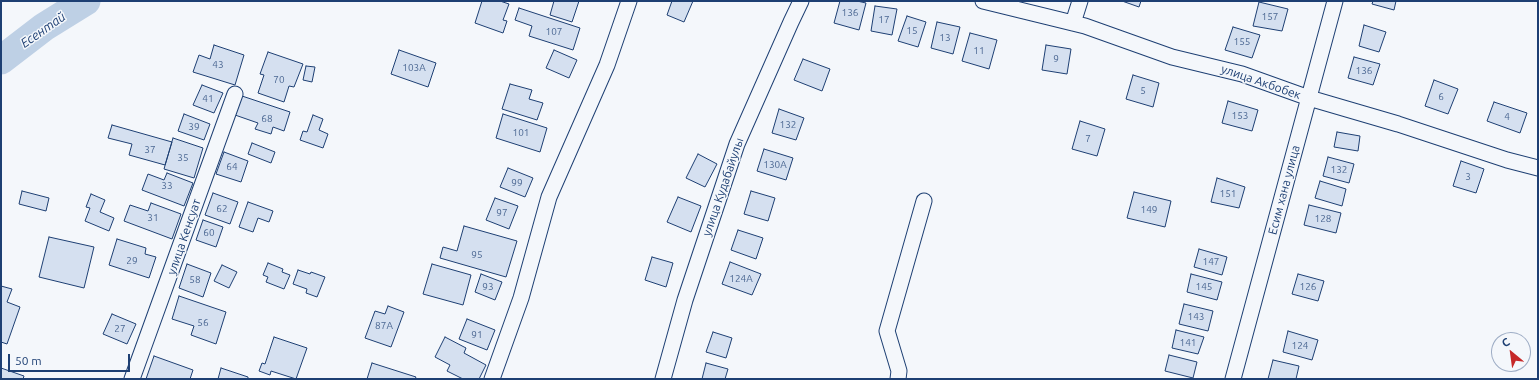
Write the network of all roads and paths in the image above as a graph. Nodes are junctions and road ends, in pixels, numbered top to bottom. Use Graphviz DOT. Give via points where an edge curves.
graph roads {
  1 [pos="629,1"];
  2 [pos="801,1"];
  3 [pos="983,1"];
  4 [pos="1080,1"];
  5 [pos="1335,1"];
  6 [pos="1073,23"];
  7 [pos="234,94"];
  8 [pos="1309,98"];
  9 [pos="1538,168"];
  10 [pos="924,201"];
  11 [pos="132,379"];
  12 [pos="492,379"];
  13 [pos="663,379"];
  14 [pos="898,379"];
  15 [pos="1232,379"];
  1 -- 12 [label="street" via="607,65 549,197 521,298"];
  2 -- 13 [label="street, улица Кудабайулы" via="737,144 685,300"];
  3 -- 6 [label="street, улица Акбобек"];
  4 -- 6 [label="street"];
  5 -- 8 [label="street, Есим хана улица"];
  6 -- 8 [label="street, улица Акбобек" via="1172,57 1242,74"];
  7 -- 11 [label="street, улица Кенсуат"];
  8 -- 9 [label="street, улица Акбобек"];
  8 -- 15 [label="street, Есим хана улица"];
  10 -- 14 [label="street" via="887,331 900,371"];
}
